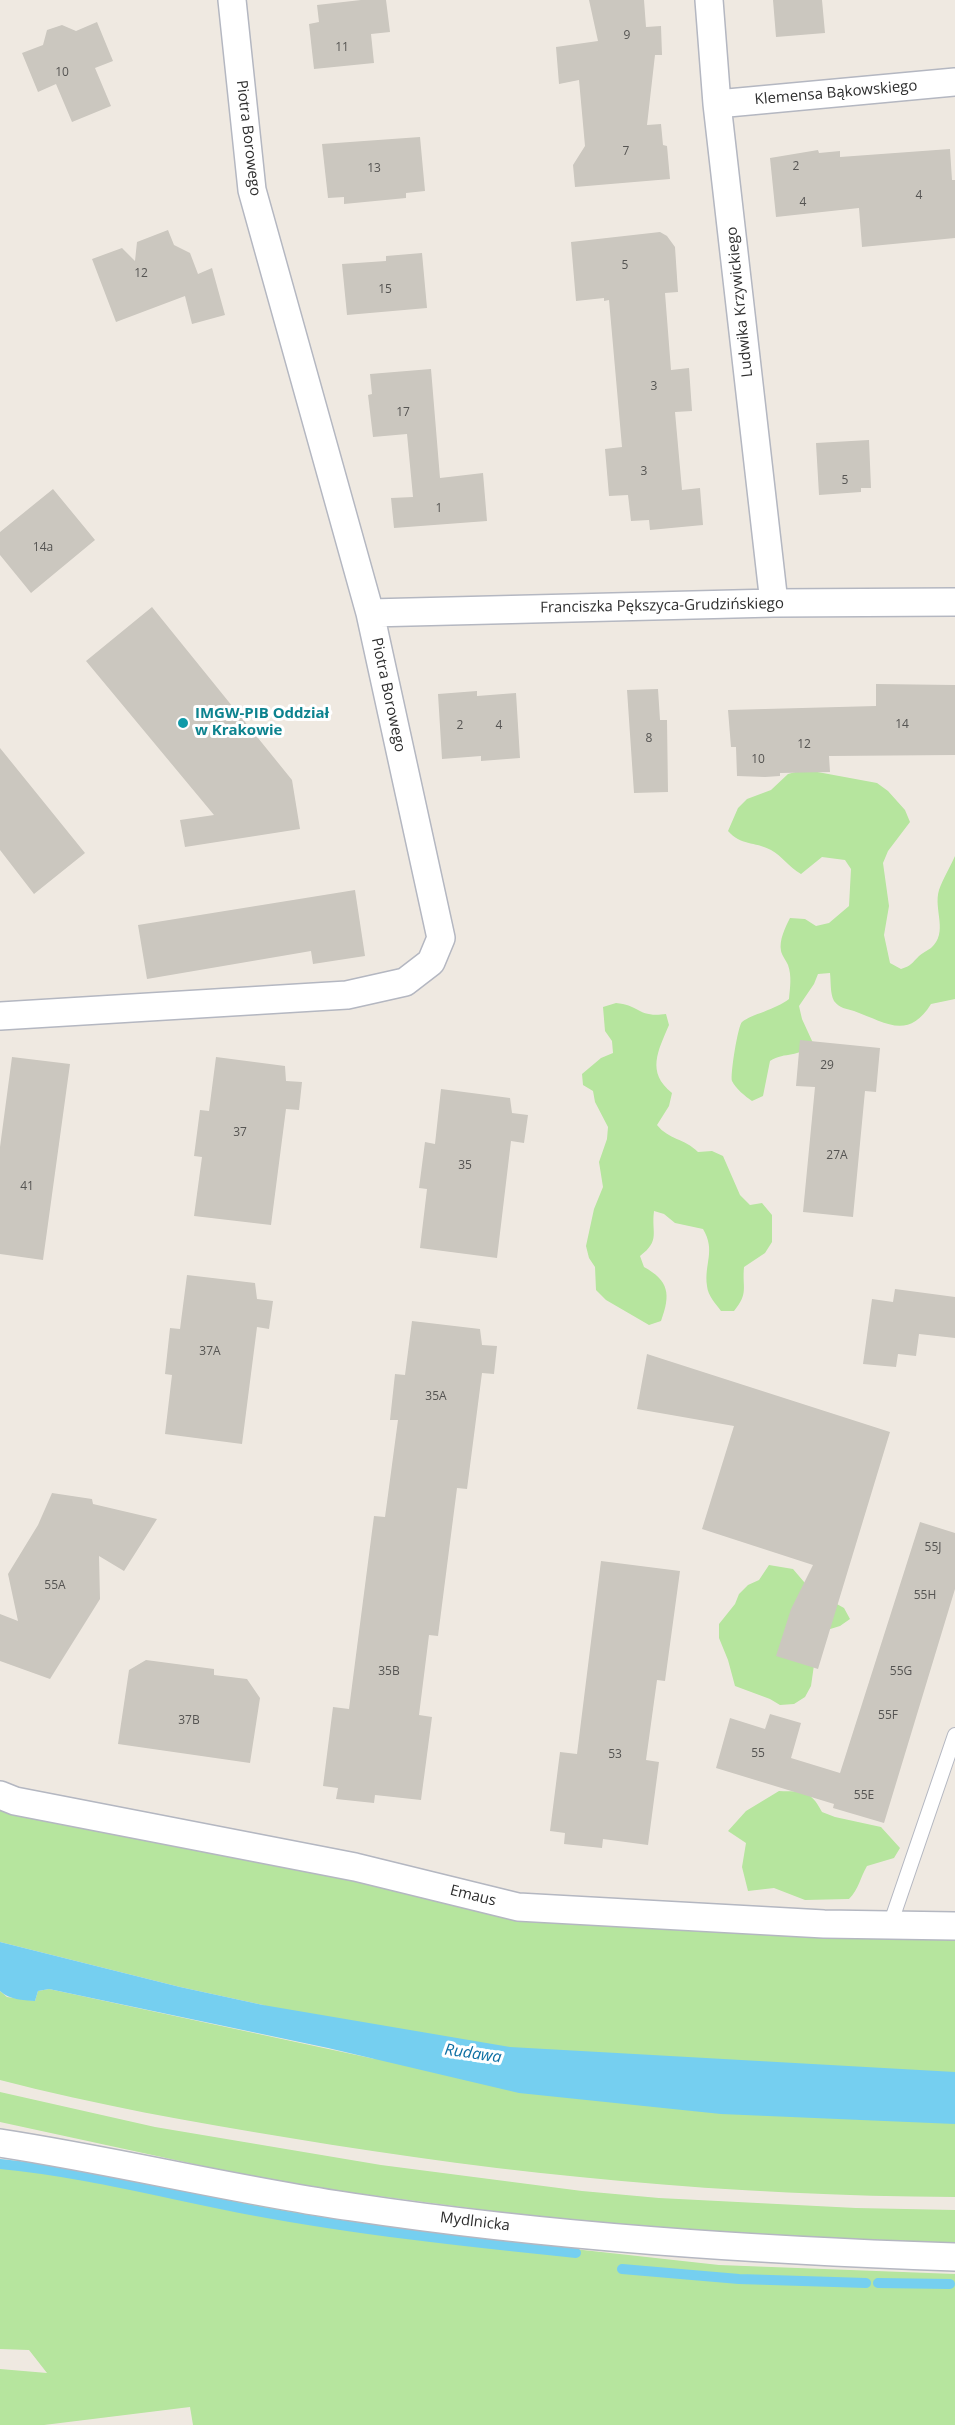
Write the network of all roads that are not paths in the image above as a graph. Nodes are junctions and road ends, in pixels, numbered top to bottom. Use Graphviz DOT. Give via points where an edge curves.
graph roads {
  1 [pos="232,0"];
  2 [pos="709,0"];
  3 [pos="955,82"];
  4 [pos="717,104"];
  5 [pos="955,602"];
  6 [pos="774,603"];
  7 [pos="370,613"];
  8 [pos="0,1016"];
  9 [pos="955,1735"];
  10 [pos="0,1795"];
  11 [pos="890,1925"];
  12 [pos="955,1926"];
  13 [pos="0,2143"];
  14 [pos="955,2257"];
  1 -- 7 [label="street, Piotra Borowego" via="252,190"];
  2 -- 4 [label="street, Ludwika Krzywickiego"];
  3 -- 4 [label="street, Klemensa Bąkowskiego"];
  4 -- 6 [label="street, Ludwika Krzywickiego"];
  5 -- 6 [label="street, Franciszka Pększyca-Grudzińskiego"];
  6 -- 7 [label="street, Franciszka Pększyca-Grudzińskiego"];
  7 -- 8 [label="street, Piotra Borowego" via="441,938 431,962 405,982 348,995"];
  9 -- 11 [label="lane"];
  10 -- 11 [label="street, Emaus" via="355,1868 518,1907"];
  11 -- 12 [label="street, Emaus"];
  13 -- 14 [label="street, Mydlnicka" via="287,2197 488,2224 733,2248"];
}
